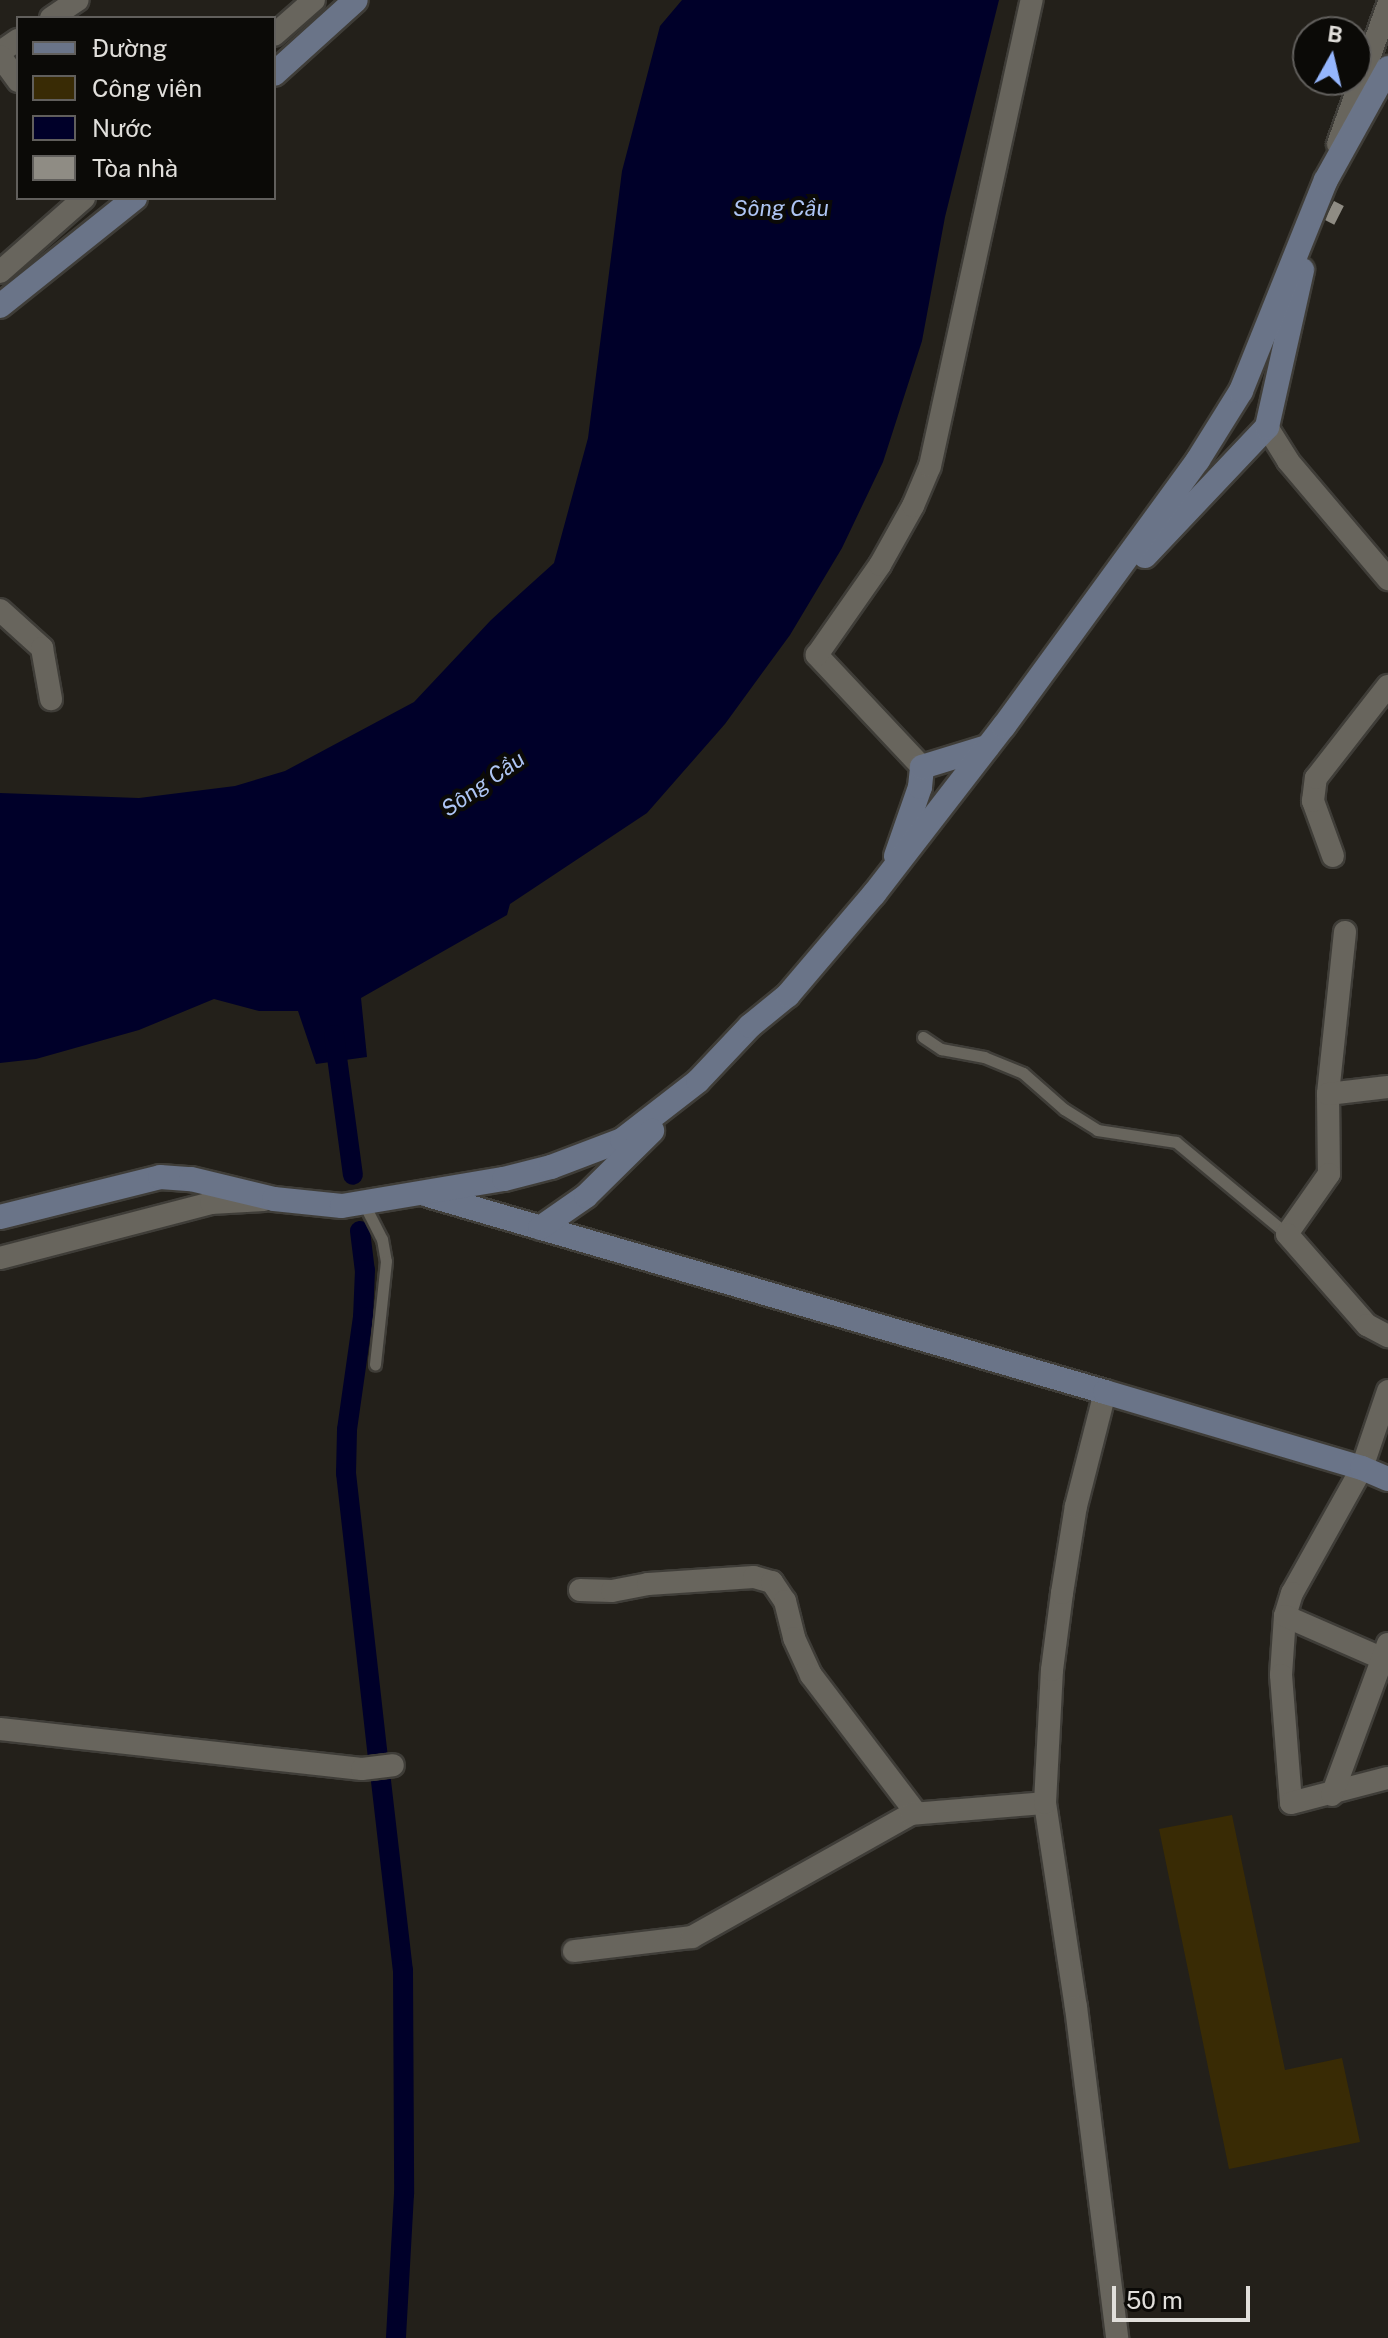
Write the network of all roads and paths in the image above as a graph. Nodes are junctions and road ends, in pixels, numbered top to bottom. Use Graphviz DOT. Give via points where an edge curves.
graph roads {
  1 [pos="78,0"];
  2 [pos="314,0"];
  3 [pos="356,0"];
  4 [pos="1032,0"];
  5 [pos="1388,5"];
  6 [pos="54,16"];
  7 [pos="276,33"];
  8 [pos="16,42"];
  9 [pos="0,54"];
  10 [pos="1388,68"];
  11 [pos="276,72"];
  12 [pos="16,78"];
  13 [pos="1326,180"];
  14 [pos="82,200"];
  15 [pos="91,200"];
  16 [pos="133,200"];
  17 [pos="1311,216"];
  18 [pos="75,248"];
  19 [pos="0,272"];
  20 [pos="0,306"];
  21 [pos="1267,427"];
  22 [pos="1388,579"];
  23 [pos="1089,609"];
  24 [pos="0,610"];
  25 [pos="1388,686"];
  26 [pos="51,699"];
  27 [pos="987,747"];
  28 [pos="922,767"];
  29 [pos="1333,856"];
  30 [pos="893,870"];
  31 [pos="1345,932"];
  32 [pos="923,1037"];
  33 [pos="698,1081"];
  34 [pos="1388,1087"];
  35 [pos="1328,1094"];
  36 [pos="424,1194"];
  37 [pos="274,1199"];
  38 [pos="364,1203"];
  39 [pos="0,1217"];
  40 [pos="540,1228"];
  41 [pos="1287,1234"];
  42 [pos="0,1258"];
  43 [pos="1388,1336"];
  44 [pos="375,1364"];
  45 [pos="1105,1392"];
  46 [pos="1388,1392"];
  47 [pos="1362,1468"];
  48 [pos="1388,1479"];
  49 [pos="580,1590"];
  50 [pos="1285,1616"];
  51 [pos="1386,1654"];
  52 [pos="0,1729"];
  53 [pos="393,1765"];
  54 [pos="1388,1778"];
  55 [pos="1332,1795"];
  56 [pos="1045,1803"];
  57 [pos="916,1813"];
  58 [pos="574,1951"];
  59 [pos="1117,2338"];
  1 -- 6 [label="street"];
  2 -- 7 [label="street"];
  3 -- 11 [label="main road"];
  4 -- 28 [label="street" via="930,466 880,565 817,655"];
  5 -- 13 [label="street"];
  8 -- 9 [label="street"];
  9 -- 12 [label="street"];
  10 -- 13 [label="main road"];
  13 -- 17 [label="main road"];
  14 -- 19 [label="street"];
  15 -- 18 [label="street"];
  16 -- 18 [label="main road"];
  17 -- 21 [label="main road"];
  17 -- 23 [label="main road" via="1241,391 1198,460"];
  18 -- 20 [label="main road"];
  21 -- 22 [label="street" via="1288,461"];
  21 -- 23 [label="main road"];
  23 -- 27 [label="main road"];
  24 -- 26 [label="street" via="42,648"];
  25 -- 29 [label="street" via="1316,778 1313,801"];
  27 -- 28 [label="main road"];
  27 -- 30 [label="main road"];
  28 -- 30 [label="main road"];
  30 -- 33 [label="main road" via="788,995"];
  31 -- 35 [label="street"];
  32 -- 41 [label="lane" via="941,1049 984,1057 1023,1073 1097,1130 1176,1142"];
  33 -- 36 [label="main road" via="622,1140 551,1167"];
  33 -- 40 [label="main road" via="618,1167"];
  34 -- 35 [label="street"];
  35 -- 41 [label="street" via="1329,1174"];
  36 -- 38 [label="main road"];
  36 -- 40 [label="main road"];
  37 -- 38 [label="main road" via="310,1205"];
  37 -- 39 [label="main road" via="160,1177"];
  37 -- 42 [label="street" via="211,1203"];
  38 -- 44 [label="lane" via="382,1239 386,1261"];
  40 -- 45 [label="main road"];
  41 -- 43 [label="street" via="1367,1325"];
  45 -- 47 [label="main road"];
  45 -- 56 [label="street" via="1076,1506 1062,1593"];
  46 -- 47 [label="street"];
  47 -- 48 [label="main road"];
  47 -- 50 [label="street" via="1297,1581"];
  49 -- 57 [label="street" via="754,1577 772,1582 785,1601 811,1675"];
  50 -- 51 [label="street"];
  50 -- 55 [label="street" via="1282,1692 1291,1803"];
  51 -- 55 [label="street"];
  52 -- 53 [label="street" via="362,1769"];
  54 -- 55 [label="street"];
  56 -- 57 [label="street"];
  56 -- 59 [label="street"];
  57 -- 58 [label="street" via="692,1937"];
}
